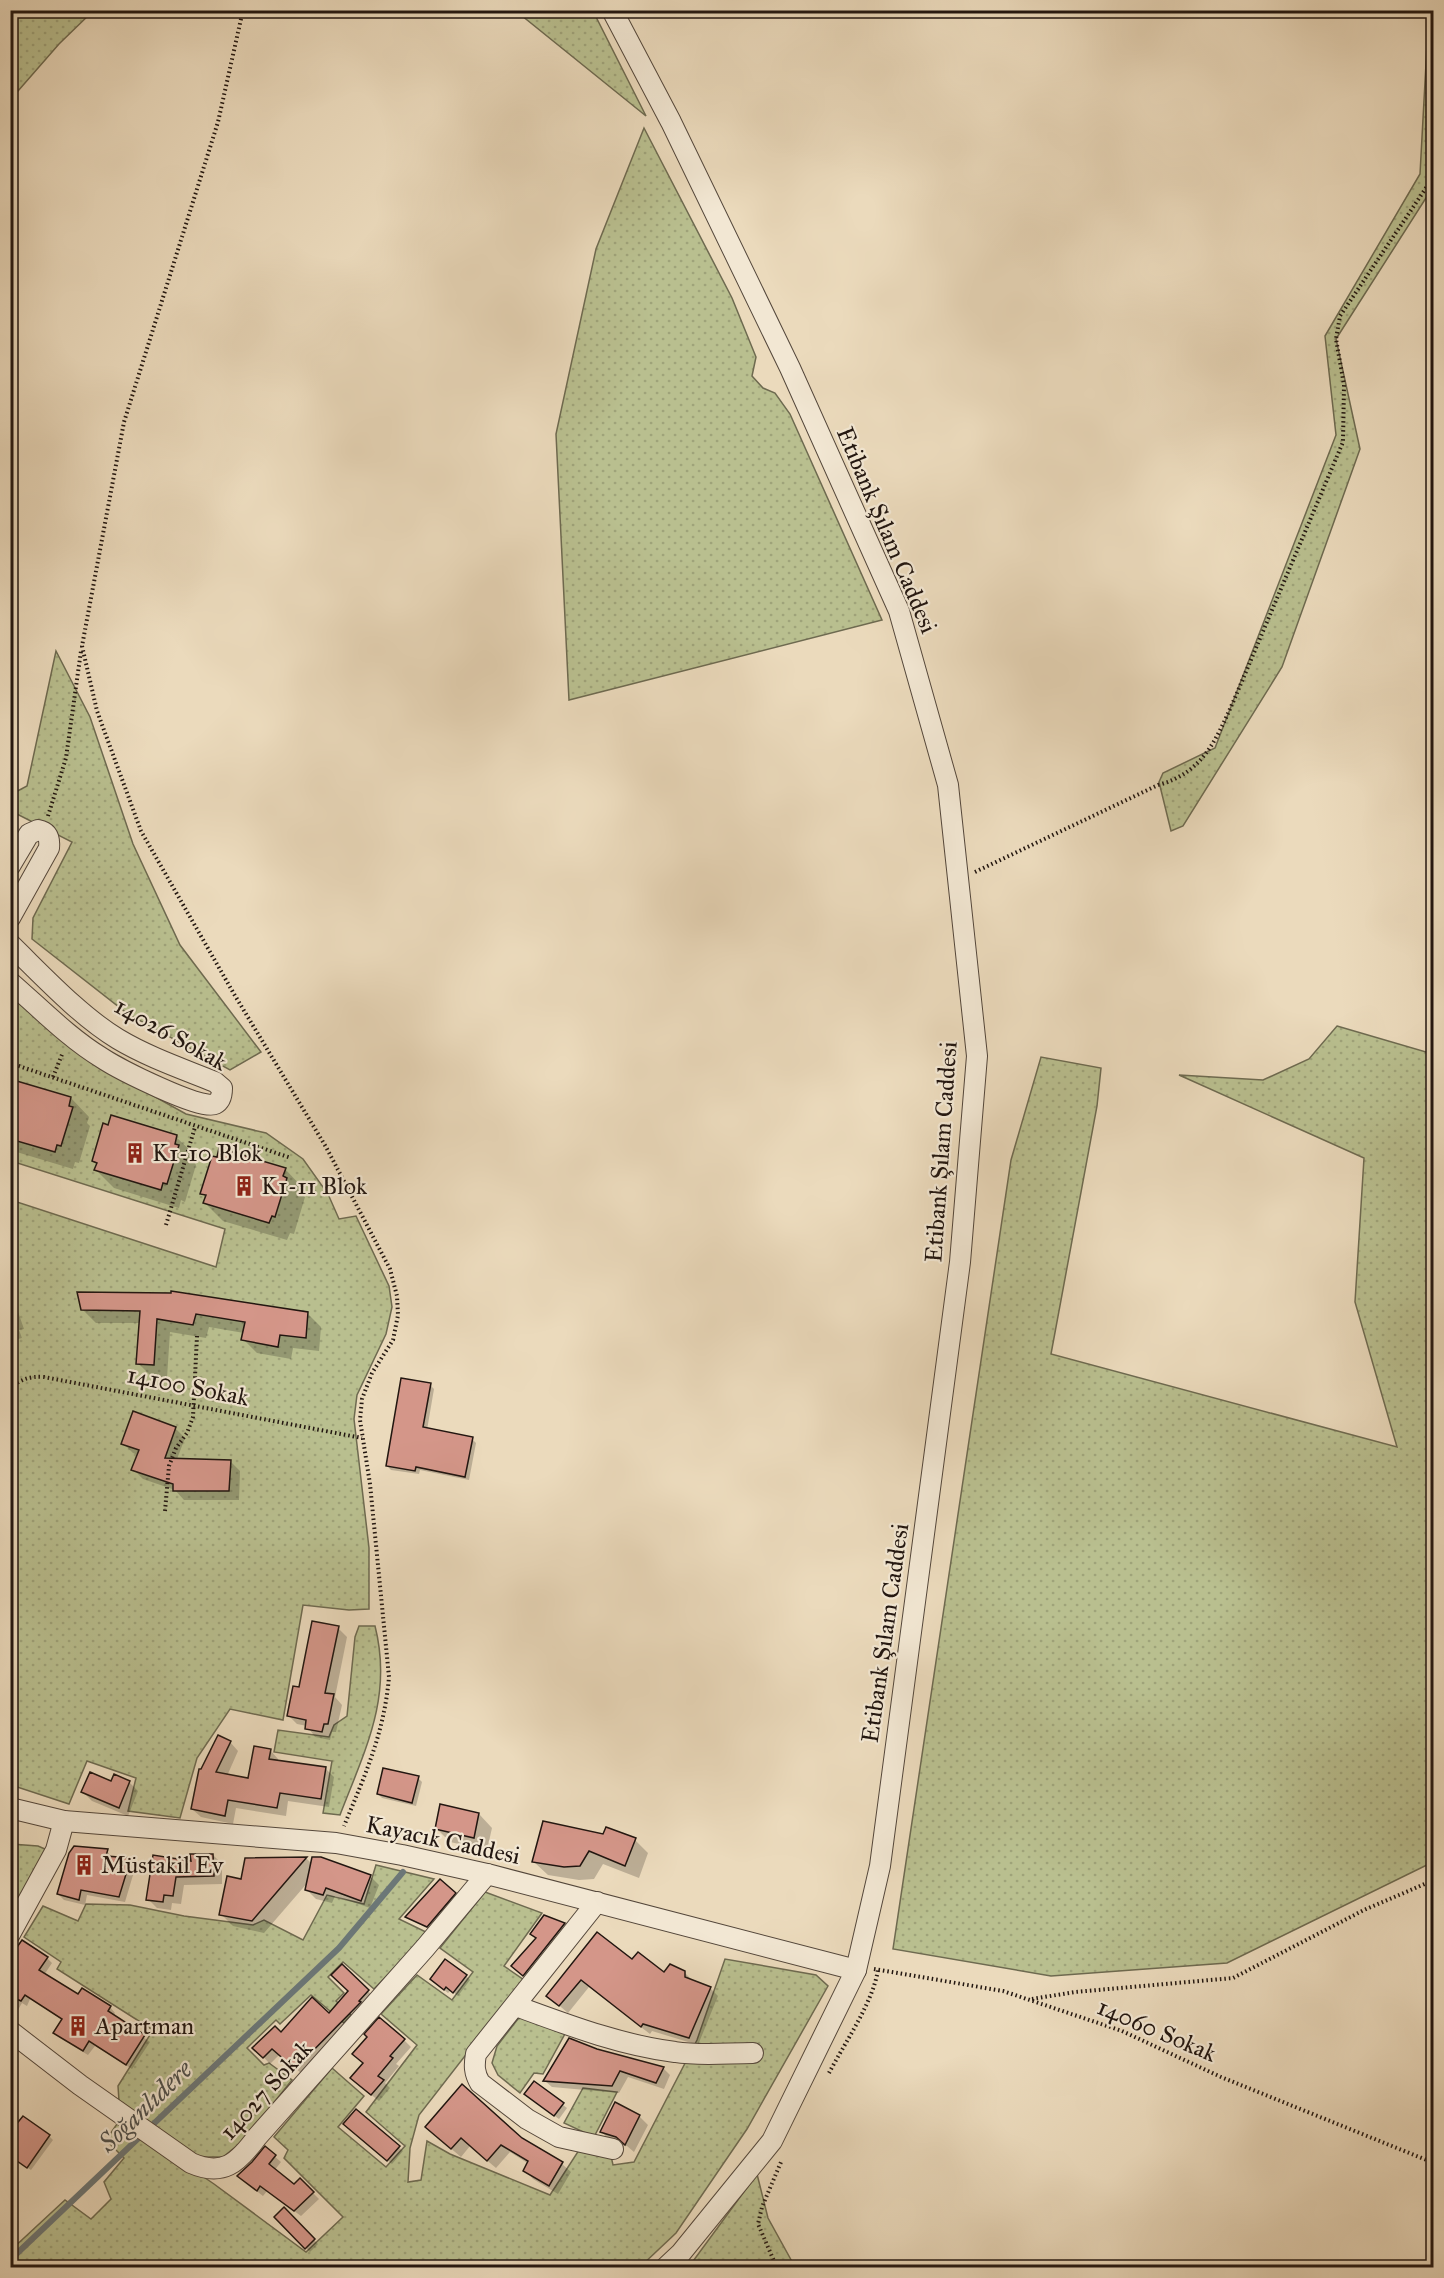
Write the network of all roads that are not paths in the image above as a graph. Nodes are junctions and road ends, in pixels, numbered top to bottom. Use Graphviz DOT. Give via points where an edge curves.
graph roads {
  1 [pos="612,10"];
  2 [pos="10,867"];
  3 [pos="10,918"];
  4 [pos="10,944"];
  5 [pos="10,982"];
  6 [pos="10,1808"];
  7 [pos="10,1818"];
  8 [pos="64,1821"];
  9 [pos="487,1874"];
  10 [pos="597,1902"];
  11 [pos="10,1934"];
  12 [pos="856,1970"];
  13 [pos="516,2006"];
  14 [pos="10,2031"];
  15 [pos="753,2053"];
  16 [pos="613,2149"];
  17 [pos="666,2268"];
  1 -- 12 [label="street, Etibank Şılam Caddesi" via="790,368 899,611 948,785 977,1056 960,1262 880,1866"];
  2 -- 3 [label="street" via="34,830 49,837 49,848"];
  4 -- 5 [label="street, 14026 Sokak" via="108,1032 133,1047 215,1082 222,1088 220,1100 210,1105 192,1101 102,1058"];
  6 -- 8 [label="street, Kayacık Caddesi"];
  7 -- 8 [label="street"];
  8 -- 9 [label="street, Kayacık Caddesi" via="336,1843"];
  8 -- 11 [label="street" via="56,1850"];
  9 -- 10 [label="street, Kayacık Caddesi"];
  9 -- 14 [label="street, 14027 Sokak" via="239,2161 230,2165 210,2169 191,2163"];
  10 -- 12 [label="street, Kayacık Caddesi"];
  10 -- 13 [label="street"];
  12 -- 17 [label="street, Etibank Şılam Caddesi" via="772,2141"];
  13 -- 15 [label="street" via="637,2046 677,2053"];
  13 -- 16 [label="street" via="476,2054 474,2066 480,2083 527,2119 559,2137"];
}
